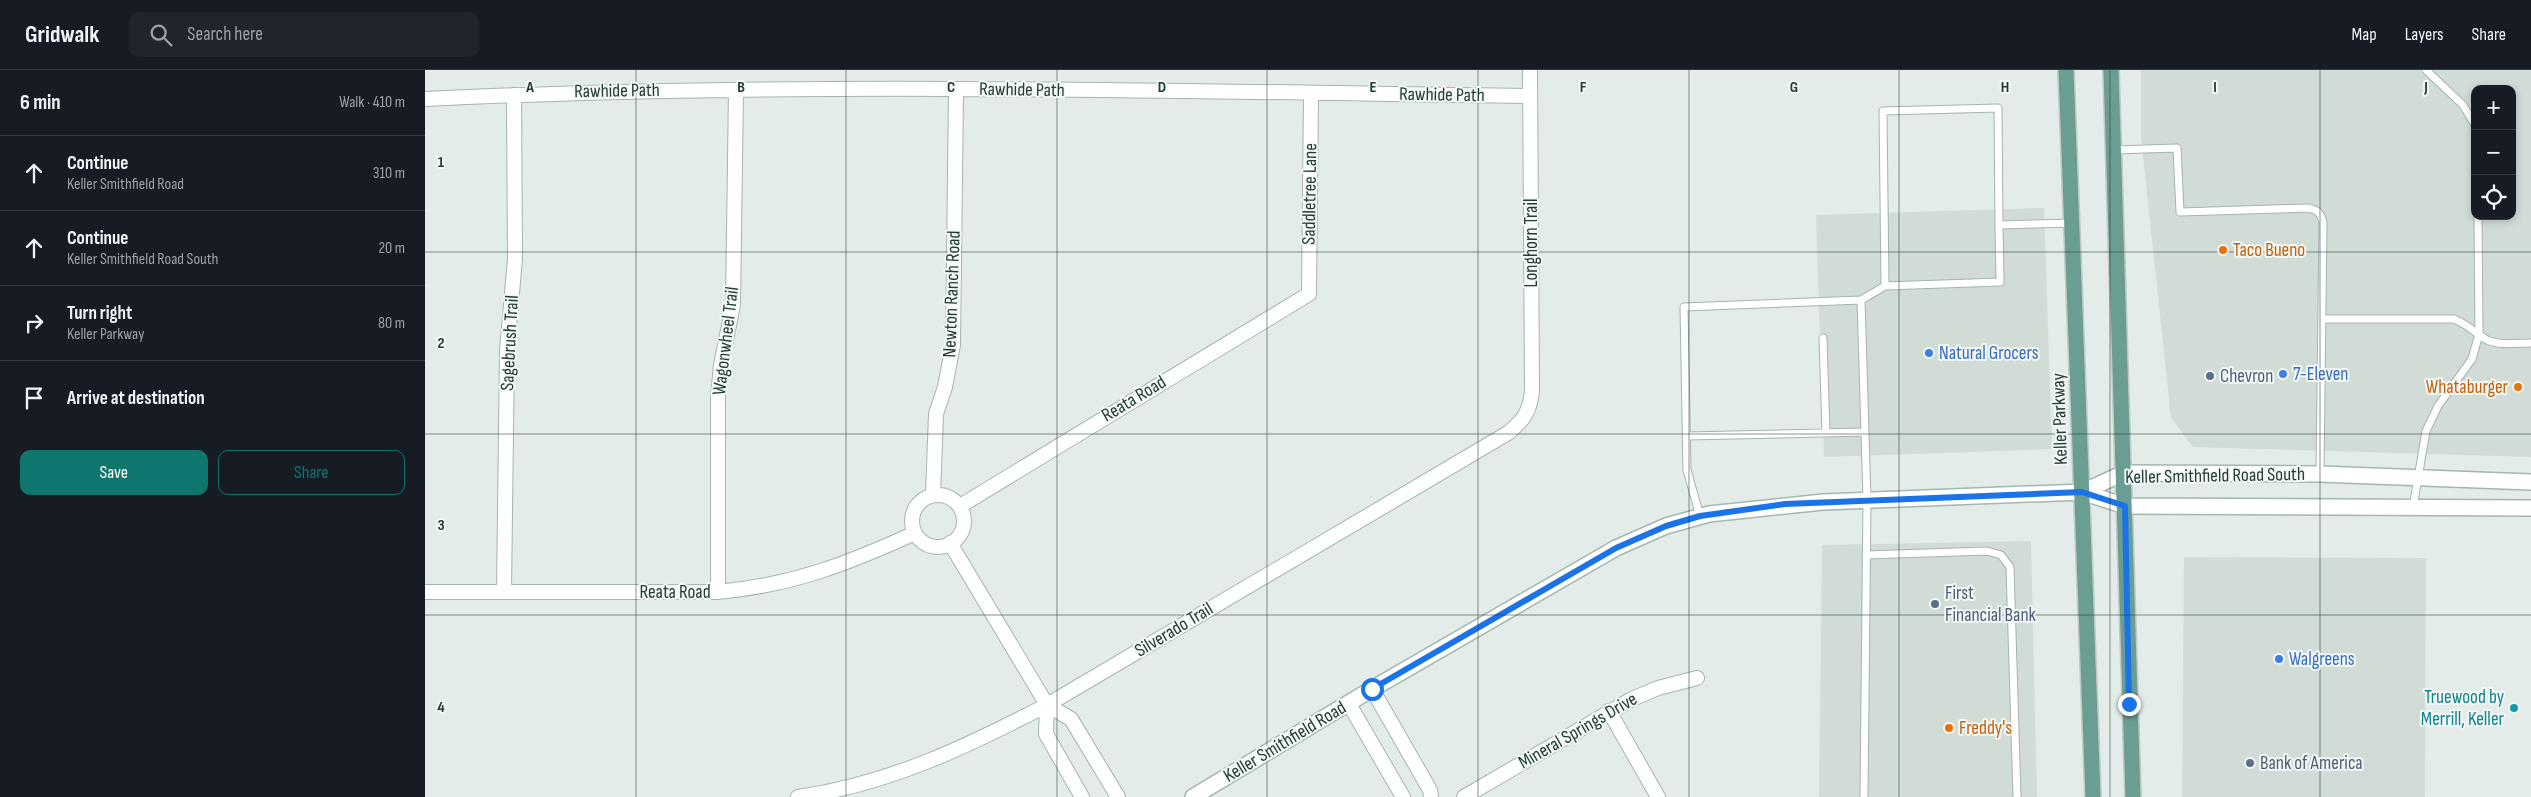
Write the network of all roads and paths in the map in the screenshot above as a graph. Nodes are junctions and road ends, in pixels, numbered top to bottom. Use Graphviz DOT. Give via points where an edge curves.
graph roads {
  1 [pos="1530,70"];
  2 [pos="2066,70"];
  3 [pos="2111,70"];
  4 [pos="2426,70"];
  5 [pos="736,90"];
  6 [pos="955,90"];
  7 [pos="514,94"];
  8 [pos="1311,94"];
  9 [pos="1530,96"];
  10 [pos="425,99"];
  11 [pos="2471,118"];
  12 [pos="2114,150"];
  13 [pos="2478,220"];
  14 [pos="2073,223"];
  15 [pos="1999,225"];
  16 [pos="1885,286"];
  17 [pos="1309,294"];
  18 [pos="1861,300"];
  19 [pos="2322,319"];
  20 [pos="2479,334"];
  21 [pos="1823,338"];
  22 [pos="2531,343"];
  23 [pos="1527,415"];
  24 [pos="1865,432"];
  25 [pos="1826,433"];
  26 [pos="1687,436"];
  27 [pos="2124,473"];
  28 [pos="2320,474"];
  29 [pos="2418,479"];
  30 [pos="2531,482"];
  31 [pos="2082,492"];
  32 [pos="933,495"];
  33 [pos="1867,500"];
  34 [pos="959,506"];
  35 [pos="2125,506"];
  36 [pos="2413,507"];
  37 [pos="2531,508"];
  38 [pos="1700,516"];
  39 [pos="915,533"];
  40 [pos="950,544"];
  41 [pos="1867,556"];
  42 [pos="425,592"];
  43 [pos="504,592"];
  44 [pos="718,592"];
  45 [pos="1697,678"];
  46 [pos="1372,689"];
  47 [pos="1349,704"];
  48 [pos="1047,705"];
  49 [pos="1609,710"];
  50 [pos="798,797"];
  51 [pos="1082,797"];
  52 [pos="1118,797"];
  53 [pos="1193,797"];
  54 [pos="1403,797"];
  55 [pos="1431,797"];
  56 [pos="1464,797"];
  57 [pos="1658,797"];
  58 [pos="1864,797"];
  59 [pos="2017,797"];
  60 [pos="2093,797"];
  61 [pos="2133,797"];
  1 -- 9 [label="street, Longhorn Trail"];
  2 -- 14 [label="main road, Keller Parkway"];
  3 -- 12 [label="main road"];
  4 -- 11 [label="lane" via="2463,105"];
  5 -- 6 [label="street, Rawhide Path"];
  5 -- 7 [label="street, Rawhide Path"];
  5 -- 44 [label="street, Wagonwheel Trail" via="733,304 718,397"];
  6 -- 8 [label="street, Rawhide Path"];
  6 -- 32 [label="street, Newton Ranch Road" via="953,345 935,420"];
  7 -- 10 [label="street, Rawhide Path"];
  7 -- 43 [label="street, Sagebrush Trail" via="515,259 507,350"];
  8 -- 9 [label="street, Rawhide Path"];
  8 -- 17 [label="street, Saddletree Lane"];
  9 -- 23 [label="street, Longhorn Trail" via="1532,391"];
  12 -- 19 [label="lane" via="2177,148 2180,212 2308,208 2321,214"];
  12 -- 27 [label="main road"];
  13 -- 20 [label="lane"];
  14 -- 15 [label="lane"];
  14 -- 31 [label="main road, Keller Parkway"];
  15 -- 16 [label="lane" via="2000,282"];
  15 -- 16 [label="lane" via="1998,108 1883,111"];
  16 -- 18 [label="lane"];
  17 -- 34 [label="street, Reata Road"];
  18 -- 24 [label="lane"];
  18 -- 26 [label="lane" via="1685,307"];
  19 -- 20 [label="lane" via="2454,319"];
  19 -- 28 [label="lane"];
  20 -- 22 [label="lane" via="2500,343"];
  20 -- 29 [label="lane" via="2472,359 2438,406 2426,431"];
  21 -- 25 [label="lane"];
  23 -- 48 [label="street, Silverado Trail" via="1508,433"];
  24 -- 25 [label="lane"];
  24 -- 33 [label="lane"];
  25 -- 26 [label="lane"];
  26 -- 38 [label="lane" via="1687,470"];
  27 -- 28 [label="main road, Keller Smithfield Road South"];
  27 -- 31 [label="main road, Keller Smithfield Road South"];
  27 -- 35 [label="main road"];
  28 -- 29 [label="main road, Keller Smithfield Road South"];
  29 -- 30 [label="main road, Keller Smithfield Road South"];
  29 -- 36 [label="lane"];
  31 -- 33 [label="main road, Keller Smithfield Road"];
  31 -- 35 [label="main road, Keller Smithfield Road South"];
  31 -- 60 [label="main road, Keller Parkway"];
  32 -- 34 [label="street" via="948,497"];
  32 -- 39 [label="street" via="914,509 912,525"];
  33 -- 38 [label="main road, Keller Smithfield Road" via="1785,504"];
  33 -- 41 [label="lane"];
  34 -- 40 [label="street" via="963,514 962,531"];
  35 -- 36 [label="main road, Keller Smithfield Road South"];
  35 -- 61 [label="main road"];
  36 -- 37 [label="main road, Keller Smithfield Road South"];
  38 -- 46 [label="main road, Keller Smithfield Road" via="1666,526 1616,548"];
  39 -- 40 [label="street" via="927,544"];
  39 -- 44 [label="street, Reata Road" via="833,569 758,588"];
  40 -- 48 [label="street"];
  41 -- 58 [label="lane"];
  41 -- 59 [label="lane" via="1987,551 2001,554 2010,566"];
  42 -- 43 [label="street, Reata Road"];
  43 -- 44 [label="street, Reata Road"];
  45 -- 49 [label="street, Mineral Springs Drive" via="1658,688"];
  46 -- 47 [label="main road, Keller Smithfield Road"];
  46 -- 55 [label="street"];
  47 -- 53 [label="main road, Keller Smithfield Road"];
  47 -- 54 [label="street"];
  48 -- 50 [label="street, Silverado Trail" via="976,742 923,764 880,779"];
  48 -- 51 [label="street" via="1046,734"];
  48 -- 52 [label="street" via="1071,719"];
  49 -- 56 [label="street, Mineral Springs Drive"];
  49 -- 57 [label="street"];
}
